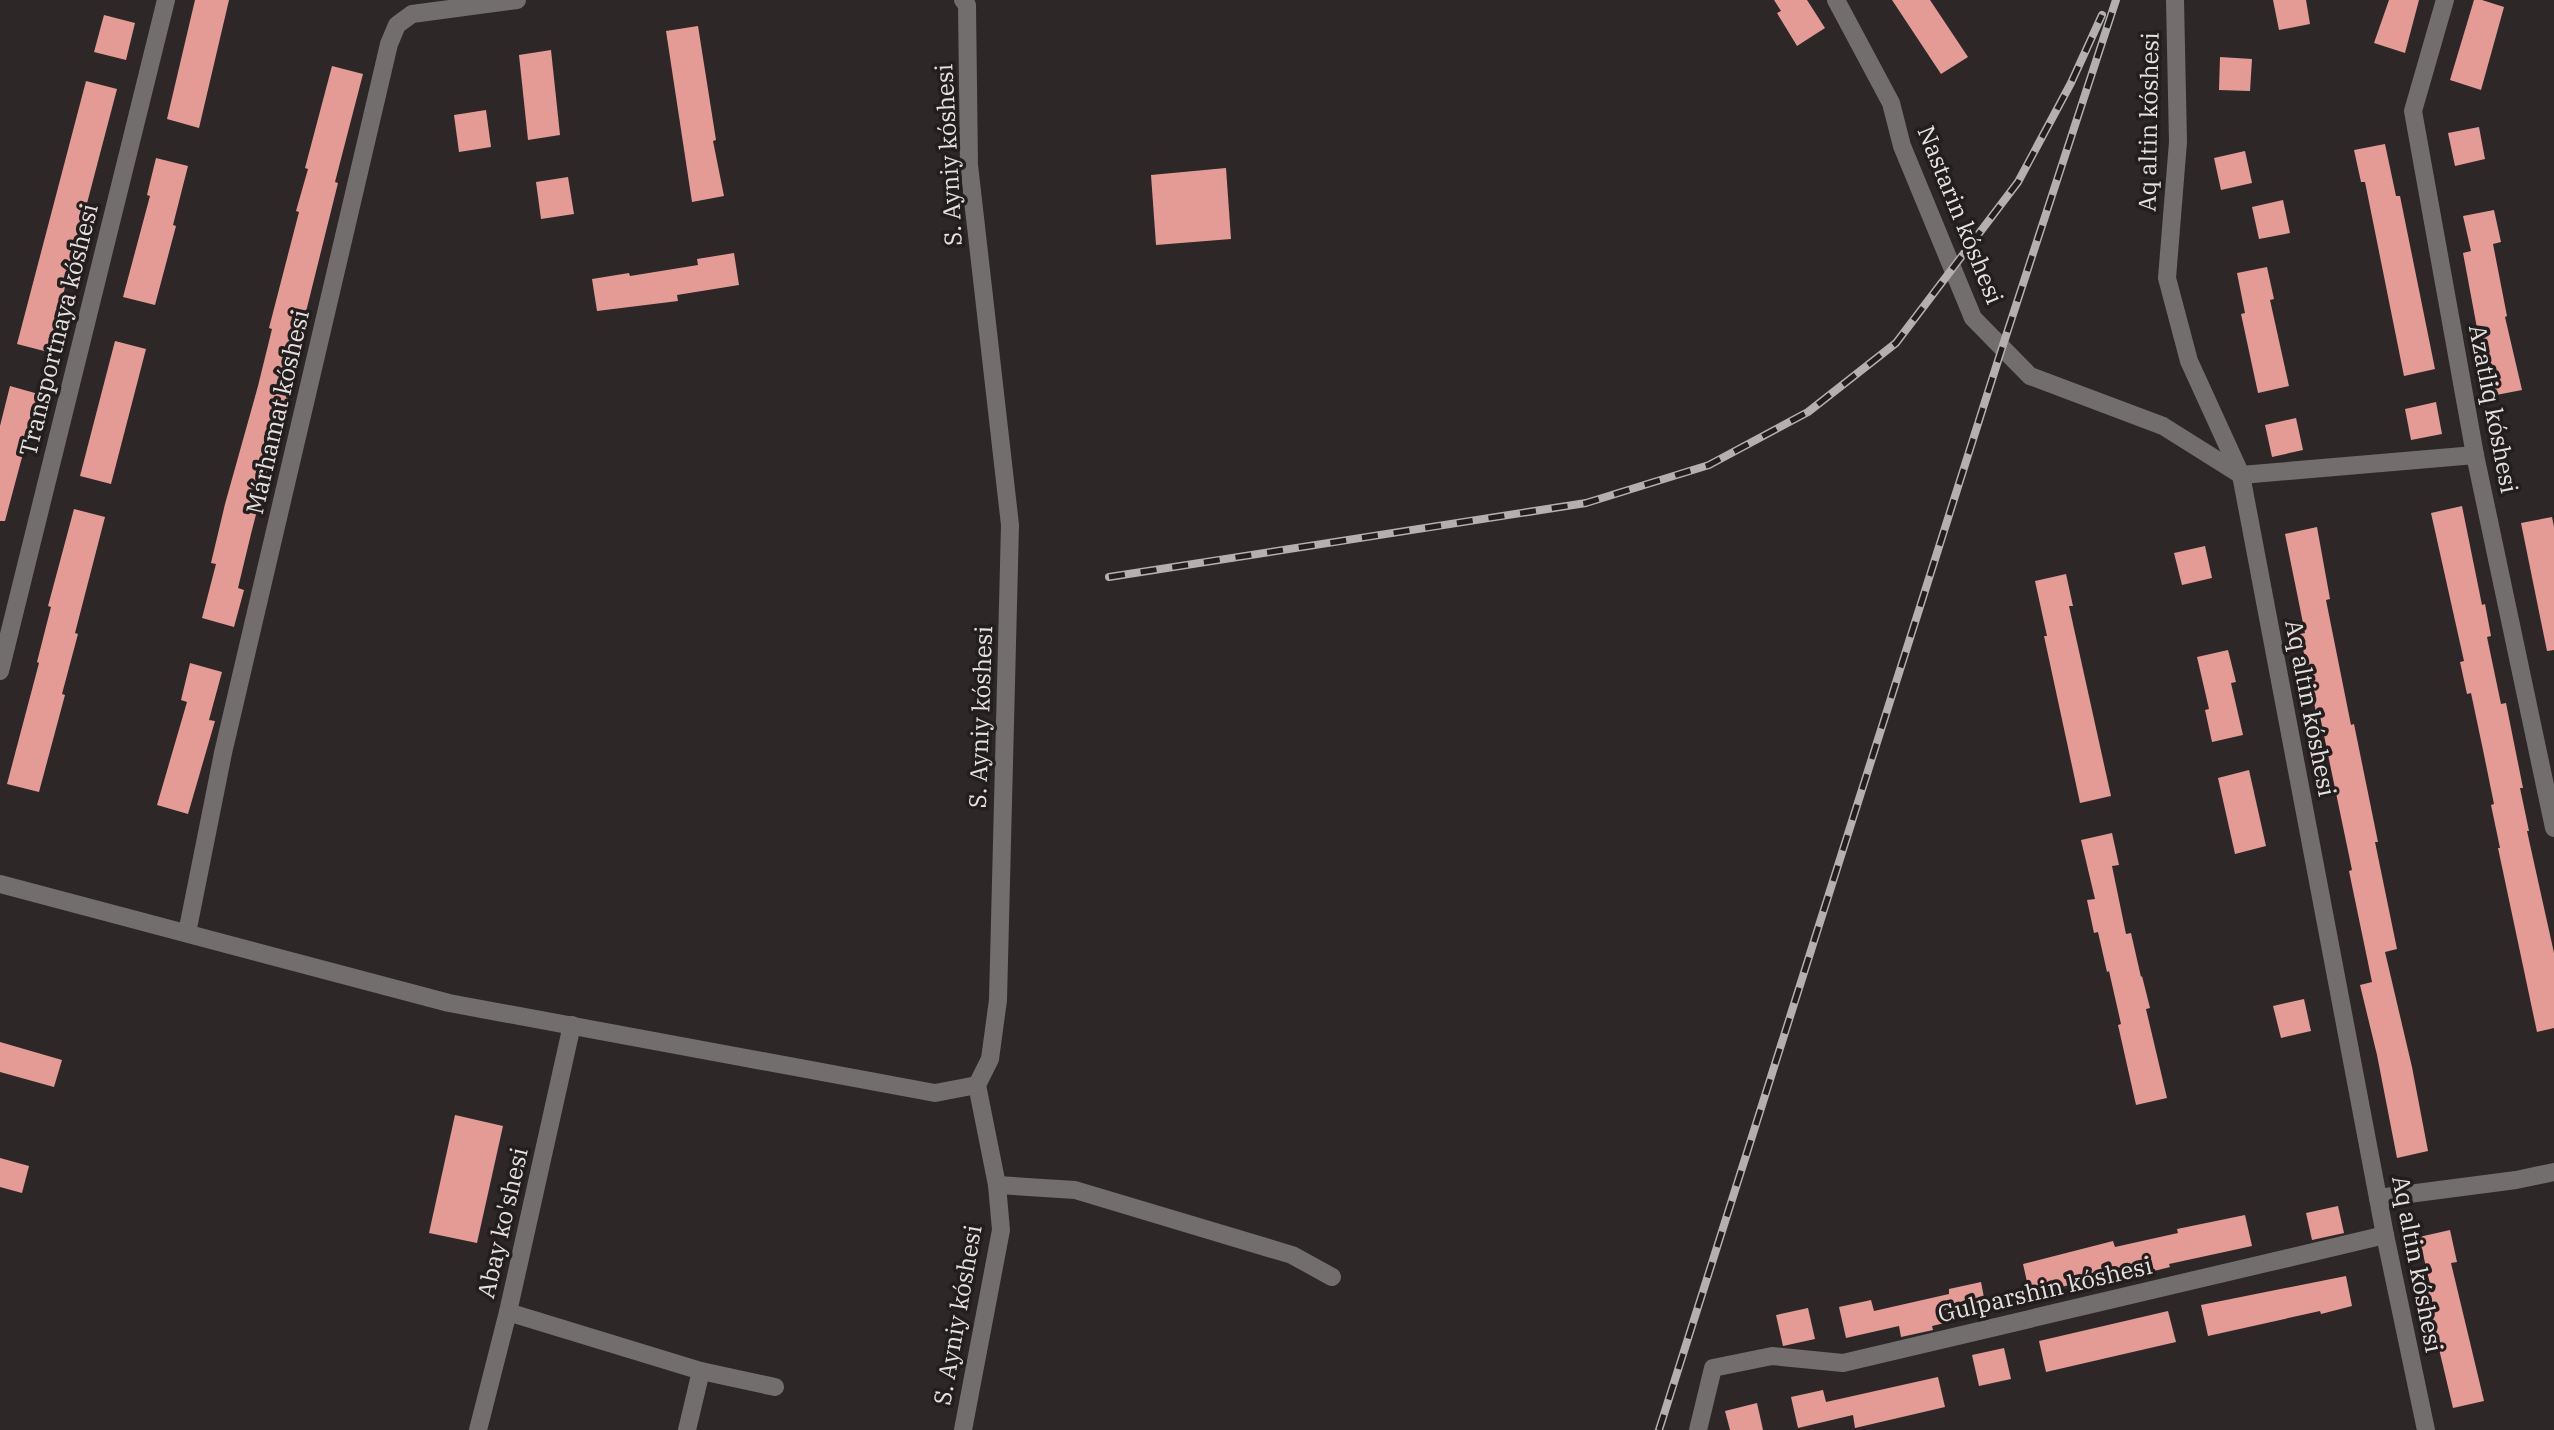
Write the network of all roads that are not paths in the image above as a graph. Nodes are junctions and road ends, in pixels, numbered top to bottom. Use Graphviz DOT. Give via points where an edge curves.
graph roads {
  1 [pos="166,0"];
  2 [pos="517,0"];
  3 [pos="1836,0"];
  4 [pos="2175,0"];
  5 [pos="2445,0"];
  6 [pos="968,2"];
  7 [pos="2475,455"];
  8 [pos="2241,475"];
  9 [pos="0,671"];
  10 [pos="2554,828"];
  11 [pos="0,884"];
  12 [pos="187,933"];
  13 [pos="572,1025"];
  14 [pos="977,1085"];
  15 [pos="2554,1172"];
  16 [pos="997,1185"];
  17 [pos="2378,1198"];
  18 [pos="2385,1235"];
  19 [pos="1332,1277"];
  20 [pos="508,1312"];
  21 [pos="701,1371"];
  22 [pos="775,1387"];
  23 [pos="478,1430"];
  24 [pos="687,1430"];
  25 [pos="963,1430"];
  26 [pos="1698,1430"];
  27 [pos="2426,1430"];
  1 -- 9 [label="street, Transportnaya kóshesi"];
  2 -- 12 [label="street, Márhamat kóshesi" via="412,14 397,25 390,44 223,753"];
  3 -- 8 [label="street, Nastarin kóshesi" via="1891,103 1902,146 1973,318 2030,376 2163,426"];
  4 -- 8 [label="street, Aq altin kóshesi" via="2178,142 2167,278 2189,361"];
  5 -- 7 [label="street, Azatliq kóshesi" via="2413,111"];
  6 -- 14 [label="street, S. Ayniy kóshesi" via="969,166 1010,524 998,1000 990,1059"];
  7 -- 8 [label="street"];
  7 -- 10 [label="street, Azatliq kóshesi"];
  8 -- 17 [label="street, Aq altin kóshesi"];
  11 -- 12 [label="street"];
  12 -- 13 [label="street" via="449,1003"];
  13 -- 14 [label="street" via="935,1093"];
  13 -- 20 [label="street, Abay ko'shesi"];
  14 -- 16 [label="street, S. Ayniy kóshesi"];
  15 -- 17 [label="street"];
  16 -- 19 [label="street" via="1074,1189 1292,1255"];
  16 -- 25 [label="street, S. Ayniy kóshesi" via="1001,1230"];
  17 -- 18 [label="street, Aq altin kóshesi"];
  18 -- 26 [label="street, Gulparshin kóshesi" via="1843,1363 1773,1356 1713,1368"];
  18 -- 27 [label="street, Aq altin kóshesi"];
  20 -- 21 [label="street"];
  20 -- 23 [label="street, Abay ko'shesi"];
  21 -- 22 [label="street"];
  21 -- 24 [label="street"];
}
